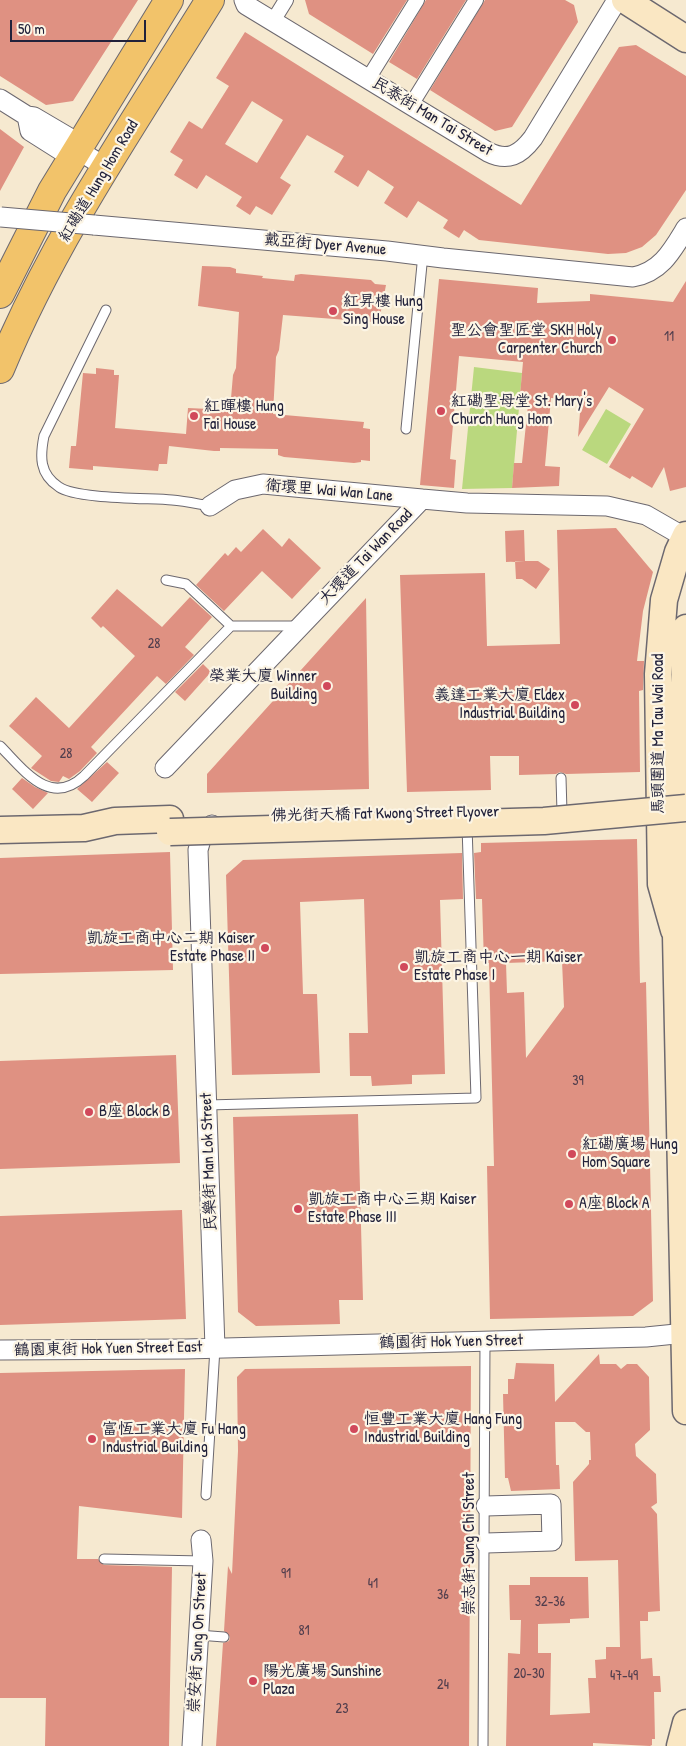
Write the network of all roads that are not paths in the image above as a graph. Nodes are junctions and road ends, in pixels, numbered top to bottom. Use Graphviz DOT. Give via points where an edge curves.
graph roads {
  1 [pos="169,0"];
  2 [pos="210,0"];
  3 [pos="244,0"];
  4 [pos="286,0"];
  5 [pos="417,0"];
  6 [pos="476,0"];
  7 [pos="618,0"];
  8 [pos="625,0"];
  9 [pos="273,21"];
  10 [pos="686,39"];
  11 [pos="368,79"];
  12 [pos="0,99"];
  13 [pos="411,105"];
  14 [pos="76,149"];
  15 [pos="107,168"];
  16 [pos="1,217"];
  17 [pos="686,228"];
  18 [pos="423,254"];
  19 [pos="0,294"];
  20 [pos="106,310"];
  21 [pos="0,369"];
  22 [pos="406,429"];
  23 [pos="422,499"];
  24 [pos="210,506"];
  25 [pos="686,537"];
  26 [pos="166,580"];
  27 [pos="231,626"];
  28 [pos="299,626"];
  29 [pos="686,628"];
  30 [pos="684,721"];
  31 [pos="0,746"];
  32 [pos="171,765"];
  33 [pos="561,778"];
  34 [pos="686,798"];
  35 [pos="659,802"];
  36 [pos="686,808"];
  37 [pos="562,812"];
  38 [pos="467,816"];
  39 [pos="170,825"];
  40 [pos="0,830"];
  41 [pos="676,935"];
  42 [pos="682,1088"];
  43 [pos="207,1105"];
  44 [pos="685,1333"];
  45 [pos="486,1342"];
  46 [pos="215,1348"];
  47 [pos="0,1350"];
  48 [pos="686,1411"];
  49 [pos="206,1495"];
  50 [pos="486,1506"];
  51 [pos="201,1540"];
  52 [pos="486,1543"];
  53 [pos="104,1559"];
  54 [pos="203,1561"];
  55 [pos="198,1635"];
  56 [pos="224,1637"];
  57 [pos="686,1722"];
  58 [pos="192,1746"];
  59 [pos="483,1746"];
  60 [pos="680,1746"];
  1 -- 14 [label="main road, 紅磡道 Hung Hom Road"];
  2 -- 15 [label="main road, 紅磡道 Hung Hom Road"];
  3 -- 9 [label="street, 民泰街 Man Tai Street" via="246,5"];
  4 -- 9 [label="street"];
  5 -- 11 [label="street"];
  6 -- 13 [label="street"];
  7 -- 13 [label="street, 民泰街 Man Tai Street" via="533,138 515,156 497,156"];
  8 -- 10 [label="main road"];
  9 -- 11 [label="street, 民泰街 Man Tai Street"];
  11 -- 13 [label="street, 民泰街 Man Tai Street"];
  12 -- 14 [label="street" via="26,116 30,131 60,150"];
  14 -- 15 [label="street"];
  14 -- 19 [label="main road, 紅磡道 Hung Hom Road"];
  15 -- 21 [label="main road, 紅磡道 Hung Hom Road" via="40,280"];
  16 -- 18 [label="street, 戴亞街 Dyer Avenue, bridge"];
  17 -- 18 [label="street, 戴亞街 Dyer Avenue" via="664,262 650,272 624,276"];
  18 -- 22 [label="lane"];
  20 -- 24 [label="lane" via="44,436 40,456 46,474 59,488 78,493"];
  23 -- 24 [label="street, 衛環里 Wai Wan Lane" via="263,484 235,490"];
  23 -- 25 [label="street, 大環道 Tai Wan Road" via="607,506 646,515"];
  23 -- 28 [label="street, 大環道 Tai Wan Road"];
  25 -- 35 [label="main road, 馬頭圍道 Ma Tau Wai Road" via="668,584 660,630 657,688"];
  26 -- 27 [label="lane" via="186,584"];
  27 -- 28 [label="lane"];
  27 -- 31 [label="lane" via="84,776 70,786 53,788 37,782"];
  28 -- 32 [label="street, 大環道 Tai Wan Road"];
  29 -- 30 [label="main road, 馬頭圍道 Ma Tau Wai Road"];
  30 -- 41 [label="main road, 馬頭圍道 Ma Tau Wai Road" via="685,884"];
  33 -- 37 [label="lane"];
  34 -- 39 [label="main road, 佛光街天橋 Fat Kwong Street Flyover" via="543,811"];
  35 -- 37 [label="street"];
  35 -- 41 [label="main road, 馬頭圍道 Ma Tau Wai Road" via="660,884"];
  36 -- 39 [label="main road, 佛光街天橋 Fat Kwong Street Flyover, bridge" via="544,821"];
  37 -- 38 [label="street"];
  38 -- 43 [label="street, 民樂街 Man Lok Street" via="224,822 206,830 198,850"];
  38 -- 43 [label="lane" via="476,1098"];
  39 -- 40 [label="main road, 佛光街天橋 Fat Kwong Street Flyover" via="115,821 84,828"];
  41 -- 42 [label="main road, 馬頭圍道 Ma Tau Wai Road"];
  42 -- 44 [label="main road, 馬頭圍道 Ma Tau Wai Road"];
  43 -- 46 [label="street, 民樂街 Man Lok Street"];
  44 -- 45 [label="street, 鶴園街 Hok Yuen Street"];
  44 -- 48 [label="main road, 馬頭圍道 Ma Tau Wai Road"];
  45 -- 46 [label="street, 鶴園街 Hok Yuen Street"];
  45 -- 50 [label="lane, 崇志街 Sung Chi Street"];
  46 -- 47 [label="street, 鶴園東街 Hok Yuen Street East"];
  46 -- 49 [label="lane, 民樂街 Man Lok Street"];
  50 -- 52 [label="lane, 崇志街 Sung Chi Street"];
  50 -- 52 [label="street" via="551,1504 552,1541"];
  51 -- 54 [label="street, 崇安街 Sung On Street"];
  52 -- 59 [label="lane, 崇志街 Sung Chi Street"];
  53 -- 54 [label="lane"];
  54 -- 55 [label="street, 崇安街 Sung On Street"];
  55 -- 56 [label="lane"];
  55 -- 58 [label="street, 崇安街 Sung On Street"];
  57 -- 60 [label="main road"];
}
